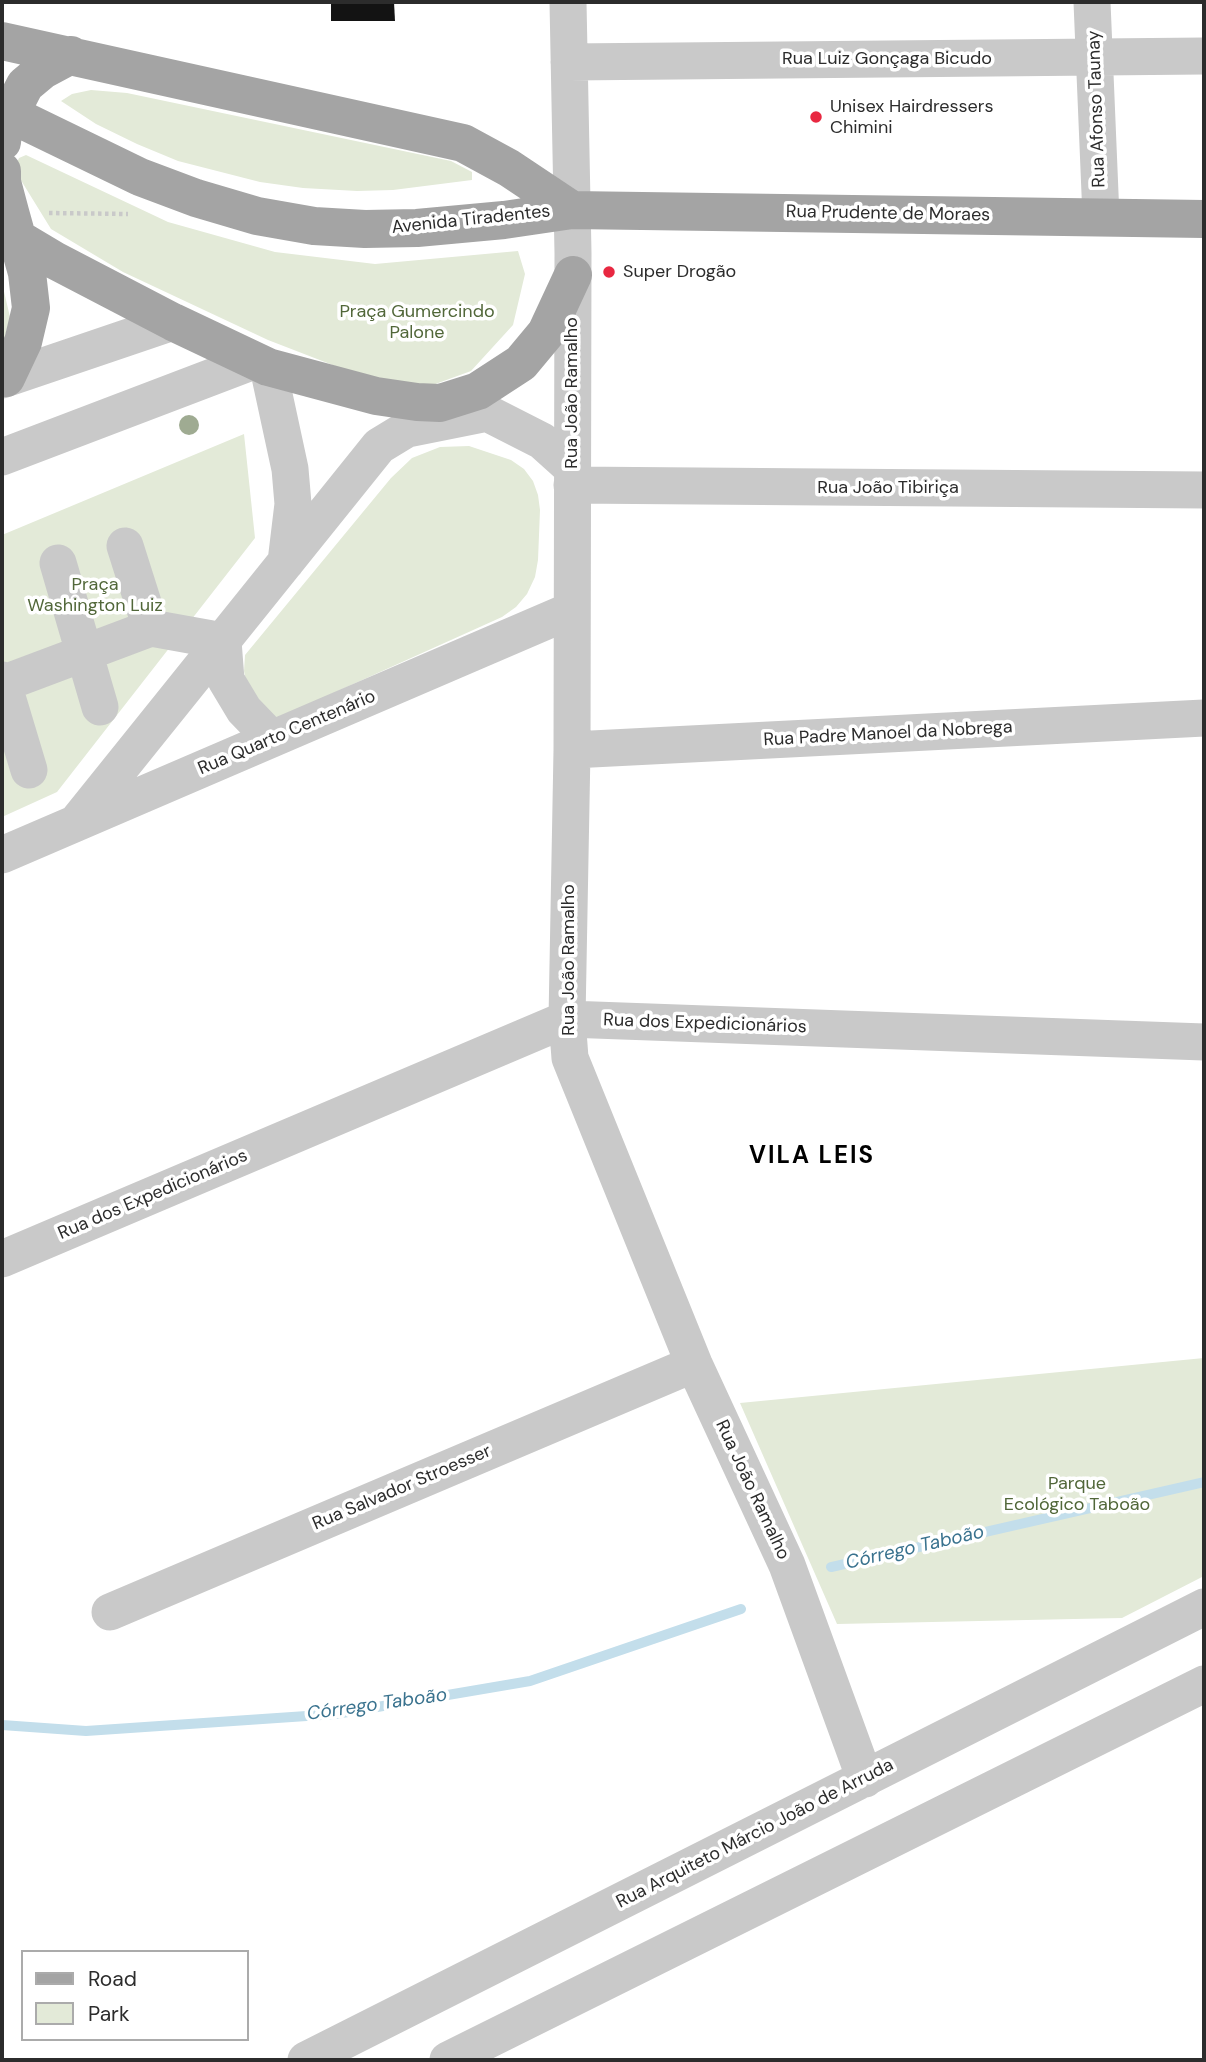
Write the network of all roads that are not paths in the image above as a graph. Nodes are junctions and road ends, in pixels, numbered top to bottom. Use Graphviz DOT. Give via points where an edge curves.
graph roads {
  1 [pos="568,2"];
  2 [pos="1092,2"];
  3 [pos="2,41"];
  4 [pos="71,55"];
  5 [pos="1204,56"];
  6 [pos="1094,57"];
  7 [pos="569,62"];
  8 [pos="5,122"];
  9 [pos="2,171"];
  10 [pos="572,209"];
  11 [pos="1101,217"];
  12 [pos="1204,219"];
  13 [pos="10,234"];
  14 [pos="573,275"];
  15 [pos="173,321"];
  16 [pos="261,364"];
  17 [pos="4,379"];
  18 [pos="2,457"];
  19 [pos="572,477"];
  20 [pos="1204,490"];
  21 [pos="125,546"];
  22 [pos="286,562"];
  23 [pos="58,563"];
  24 [pos="572,610"];
  25 [pos="151,628"];
  26 [pos="223,641"];
  27 [pos="85,652"];
  28 [pos="2,682"];
  29 [pos="100,707"];
  30 [pos="1204,718"];
  31 [pos="272,739"];
  32 [pos="572,750"];
  33 [pos="29,770"];
  34 [pos="76,823"];
  35 [pos="2,855"];
  36 [pos="566,1019"];
  37 [pos="1204,1042"];
  38 [pos="2,1259"];
  39 [pos="694,1364"];
  40 [pos="1204,1607"];
  41 [pos="110,1612"];
  42 [pos="1204,1684"];
  43 [pos="865,1779"];
  44 [pos="465,2057"];
  45 [pos="306,2060"];
  1 -- 7 [label="street, Rua João Ramalho"];
  2 -- 6 [label="street, Rua Afonso Taunay"];
  3 -- 4 [label="main road, Avenida Tiradentes"];
  4 -- 8 [label="main road" via="25,85"];
  4 -- 10 [label="main road, Avenida Tiradentes" via="463,143"];
  5 -- 6 [label="street, Rua Luiz Gonçaga Bicudo"];
  6 -- 7 [label="street, Rua Luiz Gonçaga Bicudo"];
  6 -- 11 [label="street, Rua Afonso Taunay"];
  7 -- 10 [label="street, Rua João Ramalho"];
  8 -- 10 [label="main road, Avenida Tiradentes" via="196,198 314,226 416,228"];
  9 -- 13 [label="main road"];
  10 -- 11 [label="main road, Rua Prudente de Moraes"];
  10 -- 14 [label="street, Rua João Ramalho"];
  11 -- 12 [label="main road, Rua Prudente de Moraes"];
  13 -- 15 [label="main road"];
  13 -- 17 [label="main road" via="27,273 31,308 23,342"];
  14 -- 16 [label="main road" via="547,333 521,363 478,391 440,403 376,396"];
  14 -- 19 [label="street, Rua João Ramalho"];
  15 -- 16 [label="main road"];
  15 -- 17 [label="street"];
  16 -- 18 [label="street"];
  16 -- 22 [label="street" via="290,469 293,505"];
  19 -- 20 [label="street, Rua João Tibiriça"];
  19 -- 22 [label="street" via="542,441 486,413 407,429 379,446"];
  19 -- 24 [label="street, Rua João Ramalho"];
  21 -- 25 [label="street"];
  22 -- 26 [label="street"];
  23 -- 27 [label="street"];
  24 -- 31 [label="street, Rua Quarto Centenário"];
  24 -- 32 [label="street, Rua João Ramalho"];
  25 -- 26 [label="street"];
  25 -- 27 [label="street"];
  26 -- 31 [label="street" via="226,680 244,710"];
  26 -- 34 [label="street"];
  27 -- 28 [label="street"];
  27 -- 29 [label="street"];
  28 -- 33 [label="street"];
  30 -- 32 [label="street, Rua Padre Manoel da Nobrega"];
  31 -- 34 [label="street, Rua Quarto Centenário"];
  32 -- 36 [label="street, Rua João Ramalho"];
  34 -- 35 [label="street, Rua Quarto Centenário"];
  36 -- 37 [label="street, Rua dos Expedicionários"];
  36 -- 38 [label="street, Rua dos Expedicionários"];
  36 -- 39 [label="street, Rua João Ramalho" via="570,1058"];
  39 -- 41 [label="street, Rua Salvador Stroesser"];
  39 -- 43 [label="street, Rua João Ramalho" via="787,1565"];
  40 -- 43 [label="street, Rua Arquiteto Márcio João de Arruda"];
  42 -- 44 [label="street"];
  43 -- 45 [label="street, Rua Arquiteto Márcio João de Arruda"];
}
